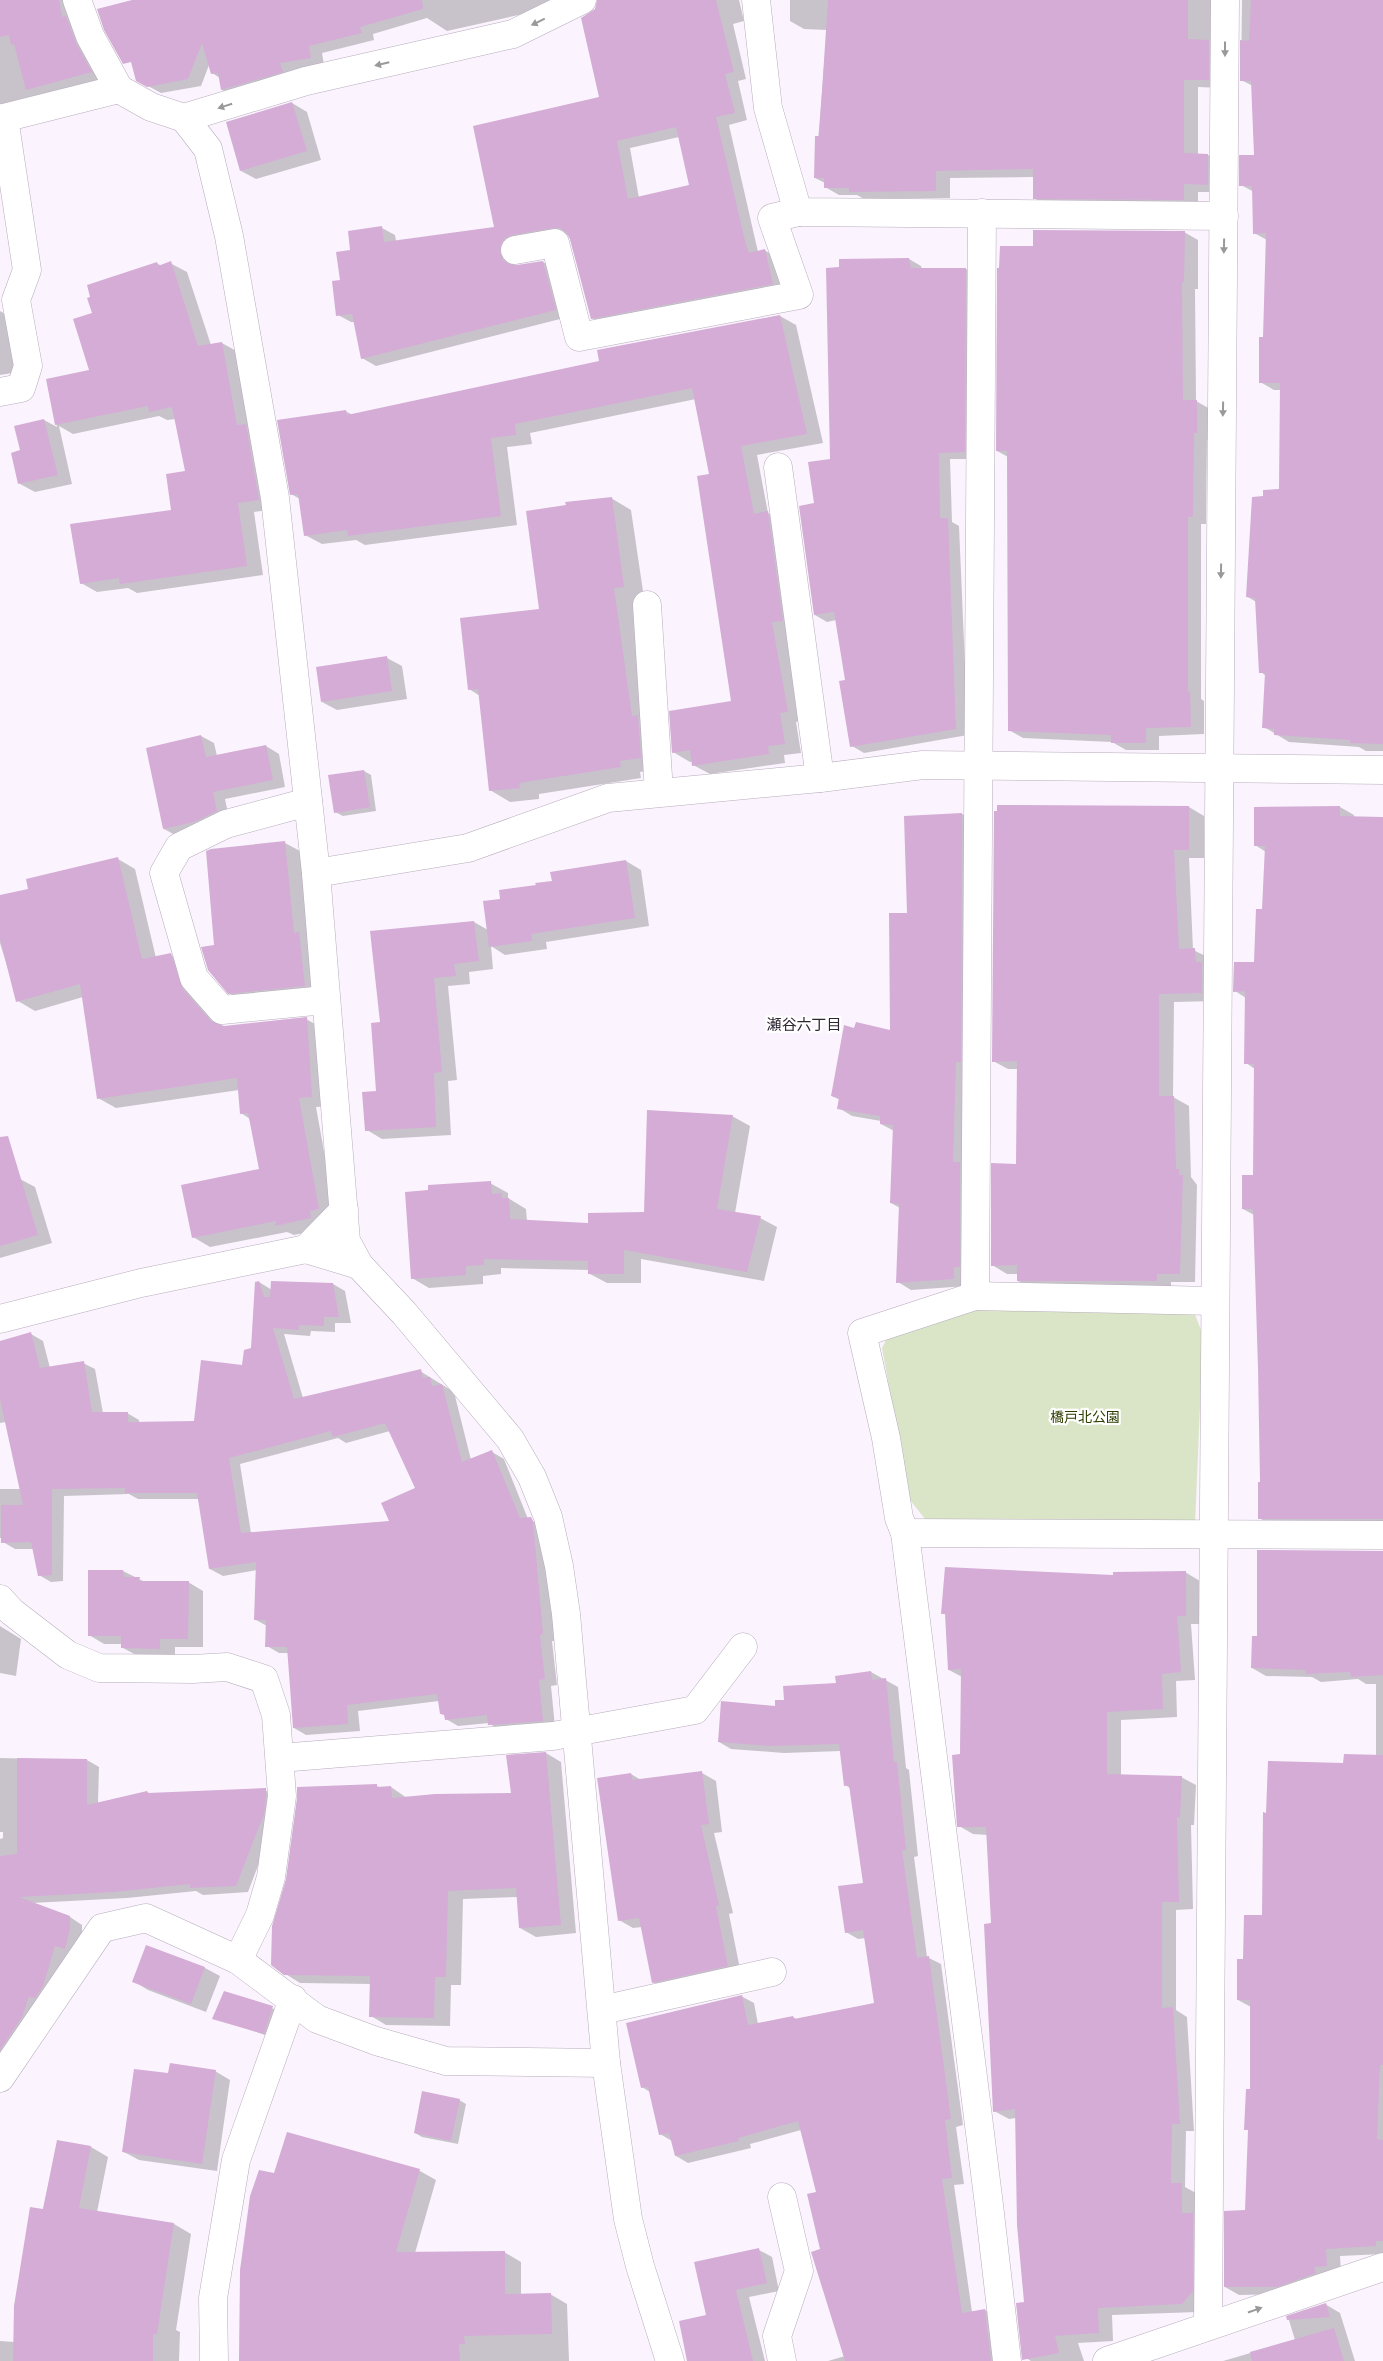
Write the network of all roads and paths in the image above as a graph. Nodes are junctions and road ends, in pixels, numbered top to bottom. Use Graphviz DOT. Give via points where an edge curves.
graph roads {
  1 [pos="78,0"];
  2 [pos="582,0"];
  3 [pos="756,0"];
  4 [pos="1225,0"];
  5 [pos="119,89"];
  6 [pos="184,118"];
  7 [pos="2,119"];
  8 [pos="798,212"];
  9 [pos="982,213"];
  10 [pos="1224,216"];
  11 [pos="514,250"];
  12 [pos="0,392"];
  13 [pos="778,467"];
  14 [pos="647,605"];
  15 [pos="977,766"];
  16 [pos="1219,768"];
  17 [pos="1383,770"];
  18 [pos="820,778"];
  19 [pos="659,792"];
  20 [pos="308,802"];
  21 [pos="316,873"];
  22 [pos="325,1000"];
  23 [pos="344,1210"];
  24 [pos="306,1250"];
  25 [pos="360,1265"];
  26 [pos="975,1296"];
  27 [pos="1215,1301"];
  28 [pos="0,1319"];
  29 [pos="904,1533"];
  30 [pos="1215,1534"];
  31 [pos="1383,1535"];
  32 [pos="0,1599"];
  33 [pos="743,1647"];
  34 [pos="575,1732"];
  35 [pos="280,1758"];
  36 [pos="238,1960"];
  37 [pos="772,1972"];
  38 [pos="293,2000"];
  39 [pos="602,2010"];
  40 [pos="606,2063"];
  41 [pos="0,2078"];
  42 [pos="782,2197"];
  43 [pos="1383,2266"];
  44 [pos="1208,2326"];
  45 [pos="214,2361"];
  46 [pos="670,2361"];
  47 [pos="782,2361"];
  48 [pos="1007,2361"];
  49 [pos="1106,2361"];
  1 -- 5 [label="street" via="90,36"];
  2 -- 6 [label="street, one-way" via="513,34 306,81"];
  3 -- 8 [label="street" via="768,108"];
  4 -- 10 [label="street, one-way"];
  5 -- 6 [label="street" via="151,107"];
  5 -- 7 [label="street"];
  6 -- 20 [label="street" via="208,149 229,236 275,498"];
  7 -- 12 [label="street" via="27,270 16,300 28,366 21,388"];
  8 -- 9 [label="street"];
  8 -- 11 [label="street" via="772,218 799,295 579,337 555,243"];
  9 -- 10 [label="street"];
  9 -- 15 [label="street"];
  10 -- 16 [label="street, one-way"];
  13 -- 18 [label="street"];
  14 -- 19 [label="street"];
  15 -- 16 [label="street"];
  15 -- 18 [label="street" via="923,766"];
  15 -- 26 [label="street"];
  16 -- 17 [label="street"];
  16 -- 27 [label="street"];
  18 -- 19 [label="street"];
  19 -- 21 [label="street" via="608,798 468,848"];
  20 -- 21 [label="street"];
  20 -- 22 [label="street" via="226,824 178,847 164,874 194,978 222,1010"];
  21 -- 22 [label="street"];
  22 -- 23 [label="street"];
  23 -- 24 [label="street"];
  23 -- 25 [label="street" via="346,1241"];
  24 -- 25 [label="street"];
  24 -- 28 [label="street" via="141,1283"];
  25 -- 34 [label="street" via="510,1439 532,1476 548,1517 559,1566"];
  26 -- 27 [label="street"];
  26 -- 29 [label="street" via="862,1333"];
  27 -- 30 [label="street"];
  29 -- 30 [label="street"];
  29 -- 48 [label="street"];
  30 -- 31 [label="street"];
  30 -- 44 [label="street"];
  32 -- 35 [label="street" via="68,1655 99,1668 193,1670 227,1667 264,1679 276,1715"];
  33 -- 34 [label="street" via="695,1710"];
  34 -- 35 [label="street"];
  34 -- 39 [label="street"];
  35 -- 36 [label="street" via="282,1796 271,1877 260,1915"];
  36 -- 38 [label="street"];
  36 -- 41 [label="street" via="146,1918 102,1928"];
  37 -- 39 [label="street"];
  38 -- 40 [label="street" via="317,2020 446,2061"];
  38 -- 45 [label="street" via="236,2160 213,2298"];
  39 -- 40 [label="street"];
  40 -- 46 [label="street" via="628,2219"];
  42 -- 47 [label="street" via="799,2271 777,2336"];
  44 -- 43 [label="street, one-way"];
  44 -- 49 [label="street"];
}
